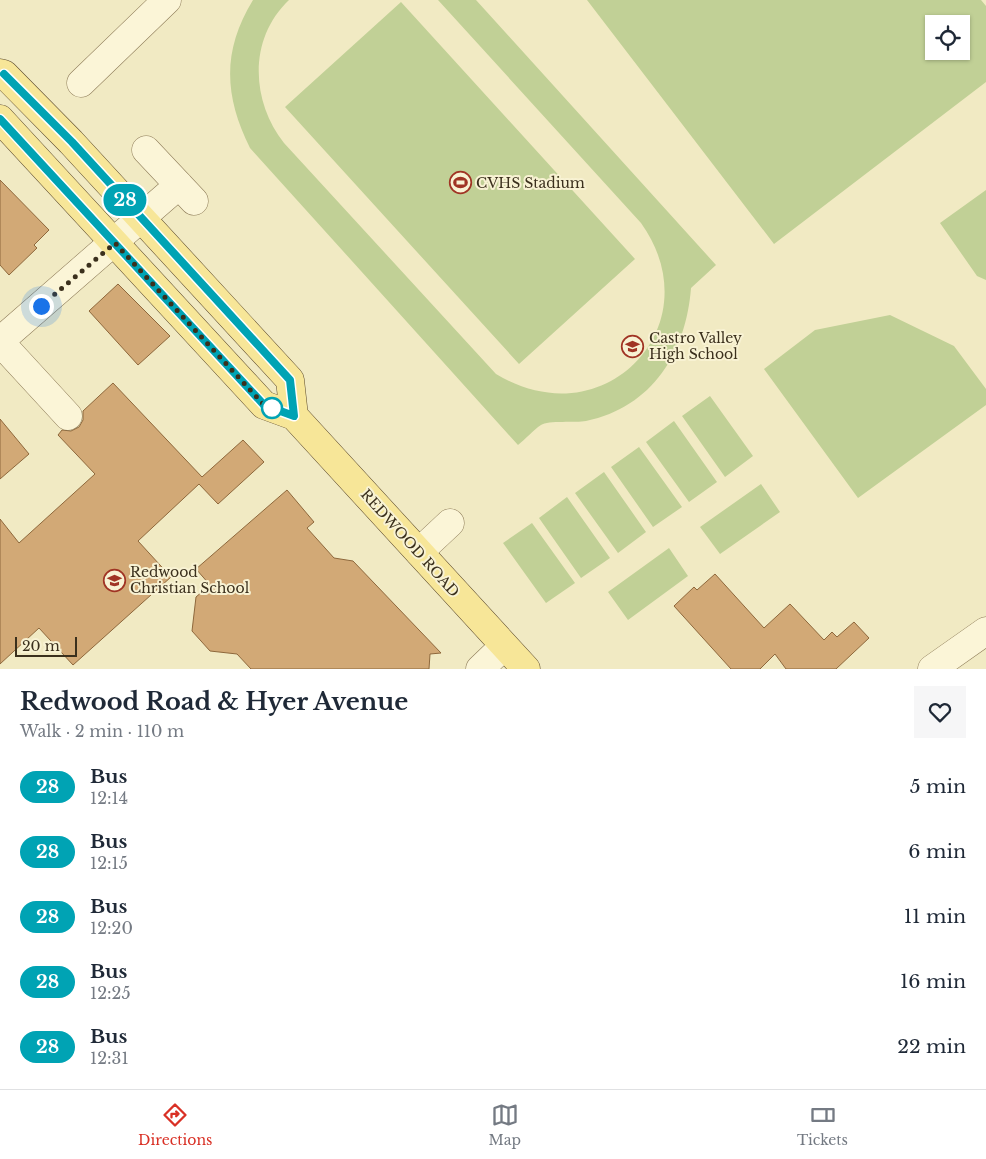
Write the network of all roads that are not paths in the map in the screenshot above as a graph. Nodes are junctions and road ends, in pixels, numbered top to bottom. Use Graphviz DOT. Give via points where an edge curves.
graph roads {
  1 [pos="167,0"];
  2 [pos="0,73"];
  3 [pos="81,83"];
  4 [pos="0,119"];
  5 [pos="146,150"];
  6 [pos="142,218"];
  7 [pos="115,243"];
  8 [pos="0,342"];
  9 [pos="68,416"];
  10 [pos="294,416"];
  11 [pos="450,523"];
  12 [pos="419,552"];
  13 [pos="986,631"];
  14 [pos="504,646"];
  15 [pos="480,669"];
  16 [pos="526,669"];
  17 [pos="932,669"];
  1 -- 3 [label="street"];
  2 -- 6 [label="main road"];
  4 -- 7 [label="main road, REDWOOD ROAD"];
  5 -- 6 [label="street" via="187,193"];
  6 -- 7 [label="street"];
  6 -- 10 [label="main road" via="290,380"];
  7 -- 8 [label="street"];
  7 -- 10 [label="main road, REDWOOD ROAD" via="264,405"];
  8 -- 9 [label="street"];
  10 -- 12 [label="main road, REDWOOD ROAD"];
  11 -- 12 [label="street"];
  12 -- 14 [label="main road, REDWOOD ROAD"];
  13 -- 17 [label="street"];
  14 -- 15 [label="street"];
  14 -- 16 [label="main road, REDWOOD ROAD"];
}
